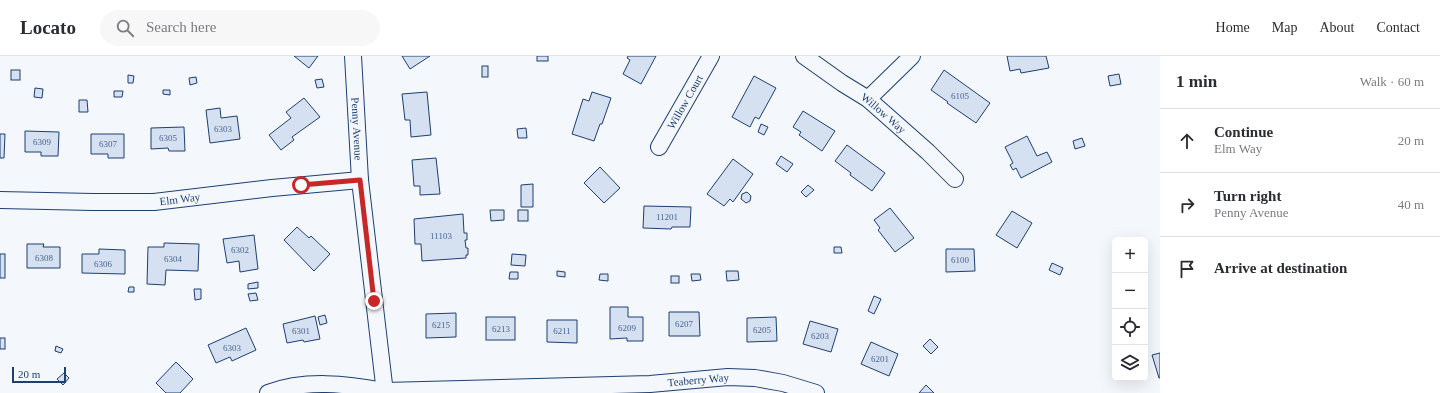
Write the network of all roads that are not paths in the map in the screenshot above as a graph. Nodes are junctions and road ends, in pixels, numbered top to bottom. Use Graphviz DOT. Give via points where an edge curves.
graph roads {
  1 [pos="353,56"];
  2 [pos="711,56"];
  3 [pos="804,56"];
  4 [pos="912,56"];
  5 [pos="868,99"];
  6 [pos="659,147"];
  7 [pos="360,180"];
  8 [pos="955,180"];
  9 [pos="0,200"];
  10 [pos="385,392"];
  11 [pos="268,393"];
  12 [pos="816,393"];
  1 -- 7 [label="street, Penny Avenue"];
  2 -- 6 [label="street, Willow Court"];
  3 -- 5 [label="street, Willow Way"];
  4 -- 5 [label="street"];
  5 -- 8 [label="street, Willow Way" via="928,152"];
  7 -- 9 [label="street, Elm Way" via="154,202"];
  7 -- 10 [label="street, Penny Avenue"];
  10 -- 11 [label="street, Teaberry Way" via="329,384 290,387"];
  10 -- 12 [label="street, Teaberry Way" via="650,384 728,377 783,383"];
}
